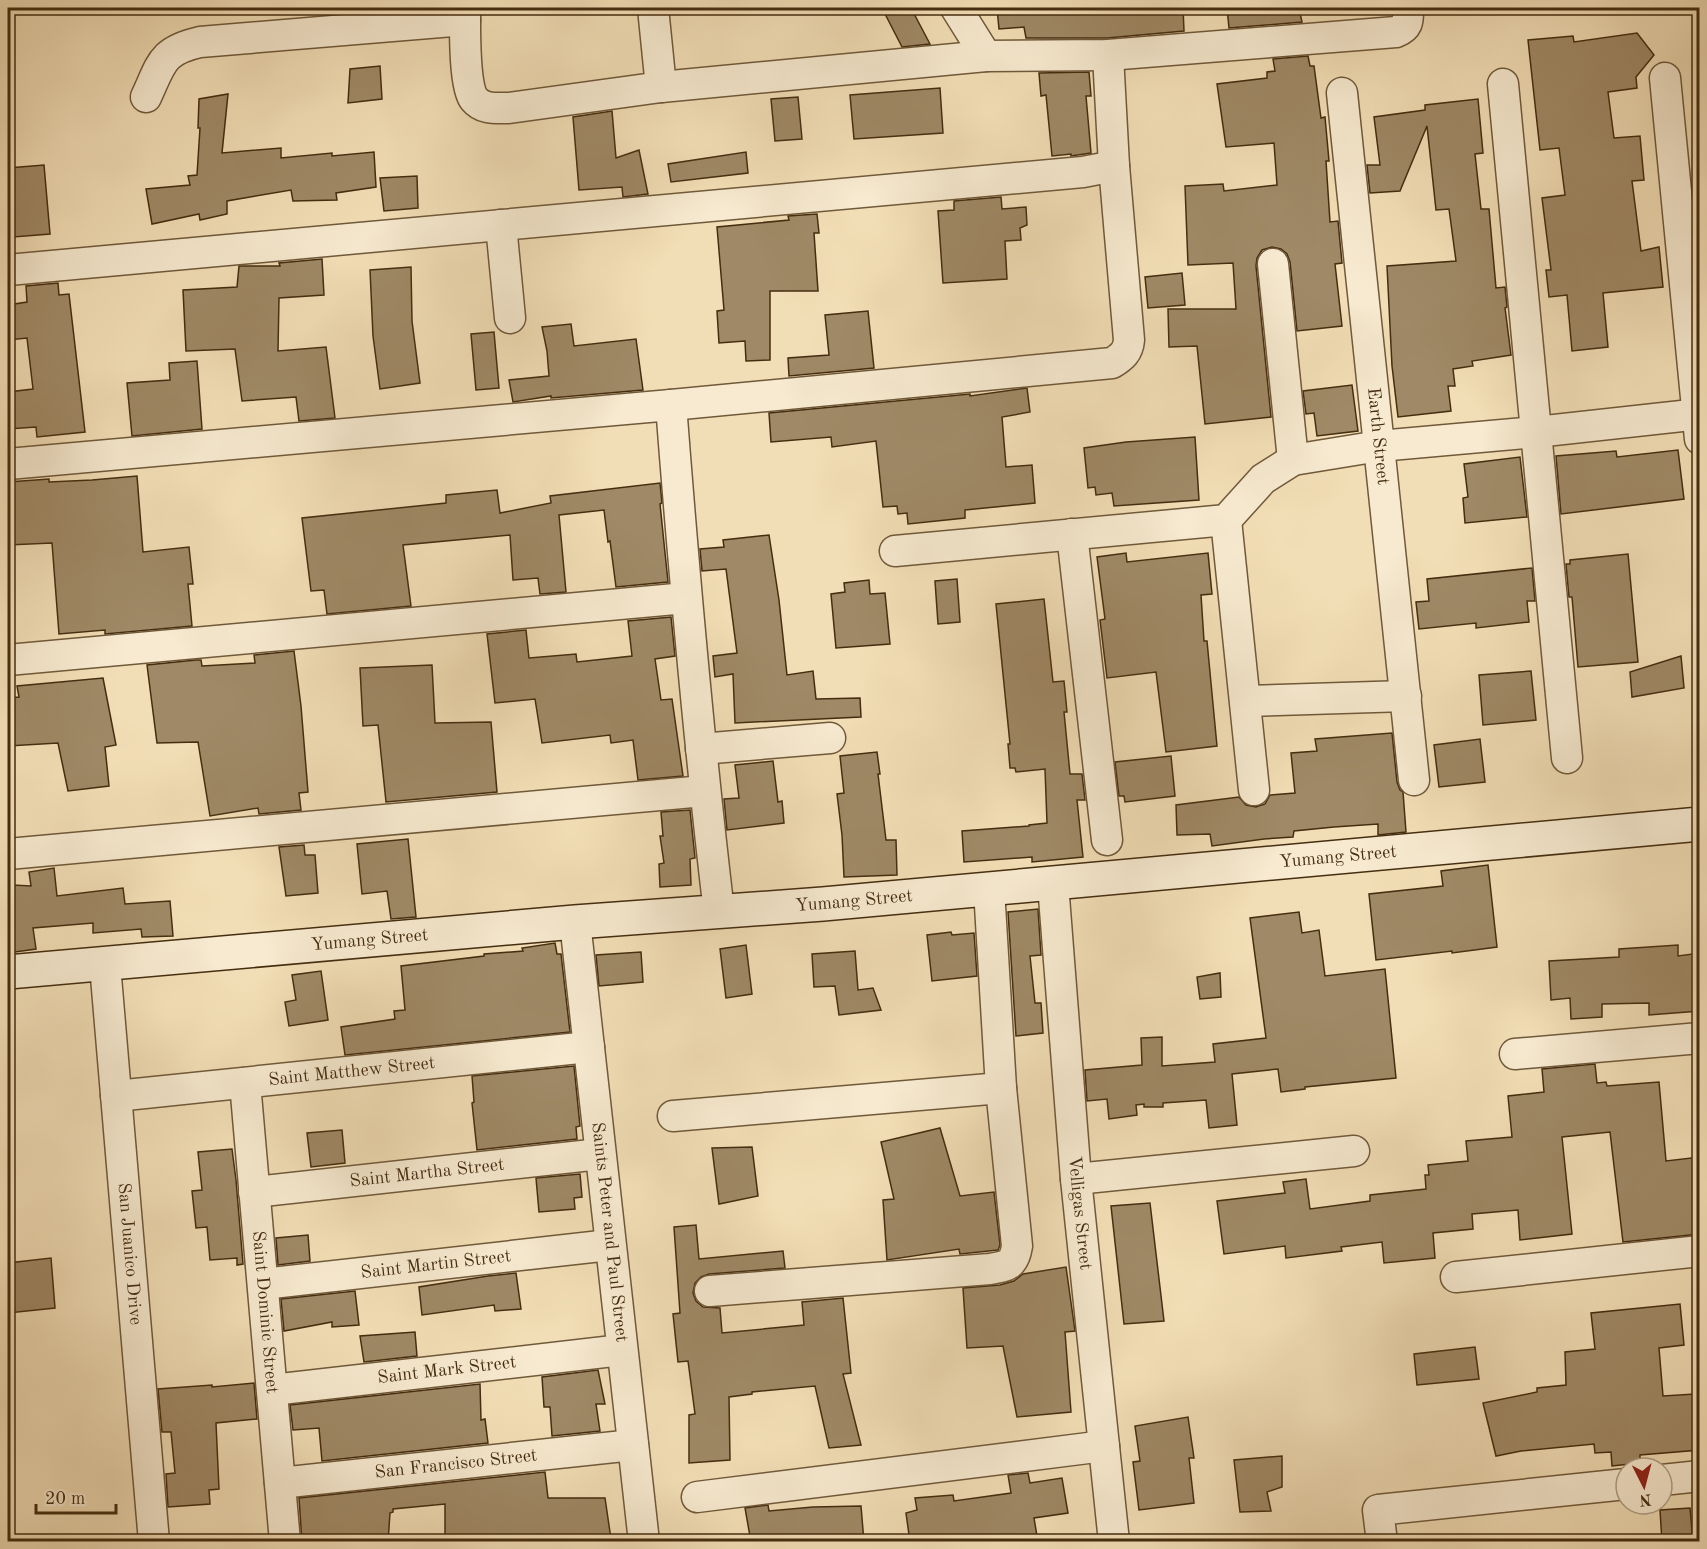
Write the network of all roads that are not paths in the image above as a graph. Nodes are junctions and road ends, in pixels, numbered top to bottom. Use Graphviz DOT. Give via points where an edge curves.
graph roads {
  1 [pos="653,8"];
  2 [pos="956,8"];
  3 [pos="1408,8"];
  4 [pos="465,14"];
  5 [pos="1108,55"];
  6 [pos="986,56"];
  7 [pos="1665,78"];
  8 [pos="1503,84"];
  9 [pos="661,87"];
  10 [pos="1342,93"];
  11 [pos="146,97"];
  12 [pos="1113,166"];
  13 [pos="501,225"];
  14 [pos="1273,264"];
  15 [pos="8,270"];
  16 [pos="510,318"];
  17 [pos="671,405"];
  18 [pos="1699,422"];
  19 [pos="1536,432"];
  20 [pos="1379,446"];
  21 [pos="1293,460"];
  22 [pos="8,464"];
  23 [pos="1226,520"];
  24 [pos="1072,534"];
  25 [pos="895,551"];
  26 [pos="686,598"];
  27 [pos="8,660"];
  28 [pos="1406,696"];
  29 [pos="1246,701"];
  30 [pos="830,738"];
  31 [pos="701,749"];
  32 [pos="1567,758"];
  33 [pos="1414,780"];
  34 [pos="1254,790"];
  35 [pos="704,791"];
  36 [pos="1700,824"];
  37 [pos="1107,840"];
  38 [pos="8,854"];
  39 [pos="1053,884"];
  40 [pos="989,889"];
  41 [pos="719,912"];
  42 [pos="575,922"];
  43 [pos="105,965"];
  44 [pos="8,972"];
  45 [pos="1700,1038"];
  46 [pos="589,1047"];
  47 [pos="1515,1054"];
  48 [pos="245,1083"];
  49 [pos="1001,1088"];
  50 [pos="116,1096"];
  51 [pos="674,1116"];
  52 [pos="1354,1151"];
  53 [pos="600,1154"];
  54 [pos="1076,1179"];
  55 [pos="254,1192"];
  56 [pos="610,1245"];
  57 [pos="1700,1251"];
  58 [pos="1456,1278"];
  59 [pos="263,1284"];
  60 [pos="710,1291"];
  61 [pos="622,1350"];
  62 [pos="272,1390"];
  63 [pos="633,1445"];
  64 [pos="1104,1446"];
  65 [pos="1700,1476"];
  66 [pos="1674,1479"];
  67 [pos="280,1483"];
  68 [pos="1614,1485"];
  69 [pos="698,1497"];
  70 [pos="154,1542"];
  71 [pos="285,1542"];
  72 [pos="644,1542"];
  73 [pos="1114,1542"];
  74 [pos="1382,1542"];
  1 -- 9 [label="street"];
  2 -- 6 [label="street"];
  3 -- 5 [label="street" via="1407,24 1396,32"];
  4 -- 9 [label="street" via="467,77 472,98 480,105 508,108"];
  4 -- 11 [label="street" via="193,44 165,58"];
  5 -- 6 [label="street"];
  5 -- 12 [label="street"];
  6 -- 9 [label="street"];
  7 -- 18 [label="street"];
  8 -- 19 [label="street"];
  10 -- 20 [label="street, Earth Street"];
  12 -- 13 [label="street"];
  12 -- 17 [label="street" via="1130,340 1122,357 1112,363"];
  13 -- 15 [label="street"];
  13 -- 16 [label="street"];
  14 -- 21 [label="street"];
  17 -- 22 [label="street"];
  17 -- 26 [label="street"];
  18 -- 19 [label="street"];
  19 -- 20 [label="street"];
  19 -- 32 [label="street"];
  20 -- 21 [label="street"];
  20 -- 28 [label="street, Earth Street"];
  21 -- 23 [label="street" via="1263,479"];
  23 -- 24 [label="street"];
  23 -- 29 [label="street"];
  24 -- 25 [label="street"];
  24 -- 37 [label="street"];
  26 -- 27 [label="street"];
  26 -- 31 [label="street"];
  28 -- 29 [label="street"];
  28 -- 33 [label="street, Earth Street"];
  29 -- 34 [label="street"];
  30 -- 31 [label="street"];
  31 -- 35 [label="street"];
  35 -- 38 [label="street"];
  35 -- 41 [label="street"];
  36 -- 39 [label="main road, Yumang Street"];
  39 -- 40 [label="main road, Yumang Street"];
  39 -- 54 [label="street, Velligas Street"];
  40 -- 41 [label="main road, Yumang Street"];
  40 -- 49 [label="street"];
  41 -- 42 [label="main road, Yumang Street"];
  42 -- 43 [label="main road, Yumang Street"];
  42 -- 46 [label="street, Saints Peter and Paul Street"];
  43 -- 44 [label="main road, Yumang Street"];
  43 -- 50 [label="street, San Juanico Drive"];
  45 -- 47 [label="street"];
  46 -- 48 [label="street, Saint Matthew Street"];
  46 -- 53 [label="street, Saints Peter and Paul Street"];
  48 -- 50 [label="street, Saint Matthew Street"];
  48 -- 55 [label="street, Saint Dominic Street"];
  49 -- 51 [label="street"];
  49 -- 60 [label="street" via="1017,1246 1011,1263 990,1269"];
  50 -- 70 [label="street, San Juanico Drive"];
  52 -- 54 [label="street"];
  53 -- 55 [label="street, Saint Martha Street"];
  53 -- 56 [label="street, Saints Peter and Paul Street"];
  54 -- 64 [label="street, Velligas Street"];
  55 -- 59 [label="street, Saint Dominic Street"];
  56 -- 59 [label="street, Saint Martin Street"];
  56 -- 61 [label="street, Saints Peter and Paul Street"];
  57 -- 58 [label="street"];
  59 -- 62 [label="street, Saint Dominic Street"];
  61 -- 62 [label="street, Saint Mark Street"];
  61 -- 63 [label="street, Saints Peter and Paul Street"];
  62 -- 67 [label="street, Saint Dominic Street"];
  63 -- 67 [label="street, San Francisco Street"];
  63 -- 72 [label="street, Saints Peter and Paul Street"];
  64 -- 69 [label="street"];
  64 -- 73 [label="street, Velligas Street"];
  65 -- 66 [label="street"];
  67 -- 71 [label="street, Saint Dominic Street"];
  68 -- 74 [label="street" via="1378,1510"];
}
